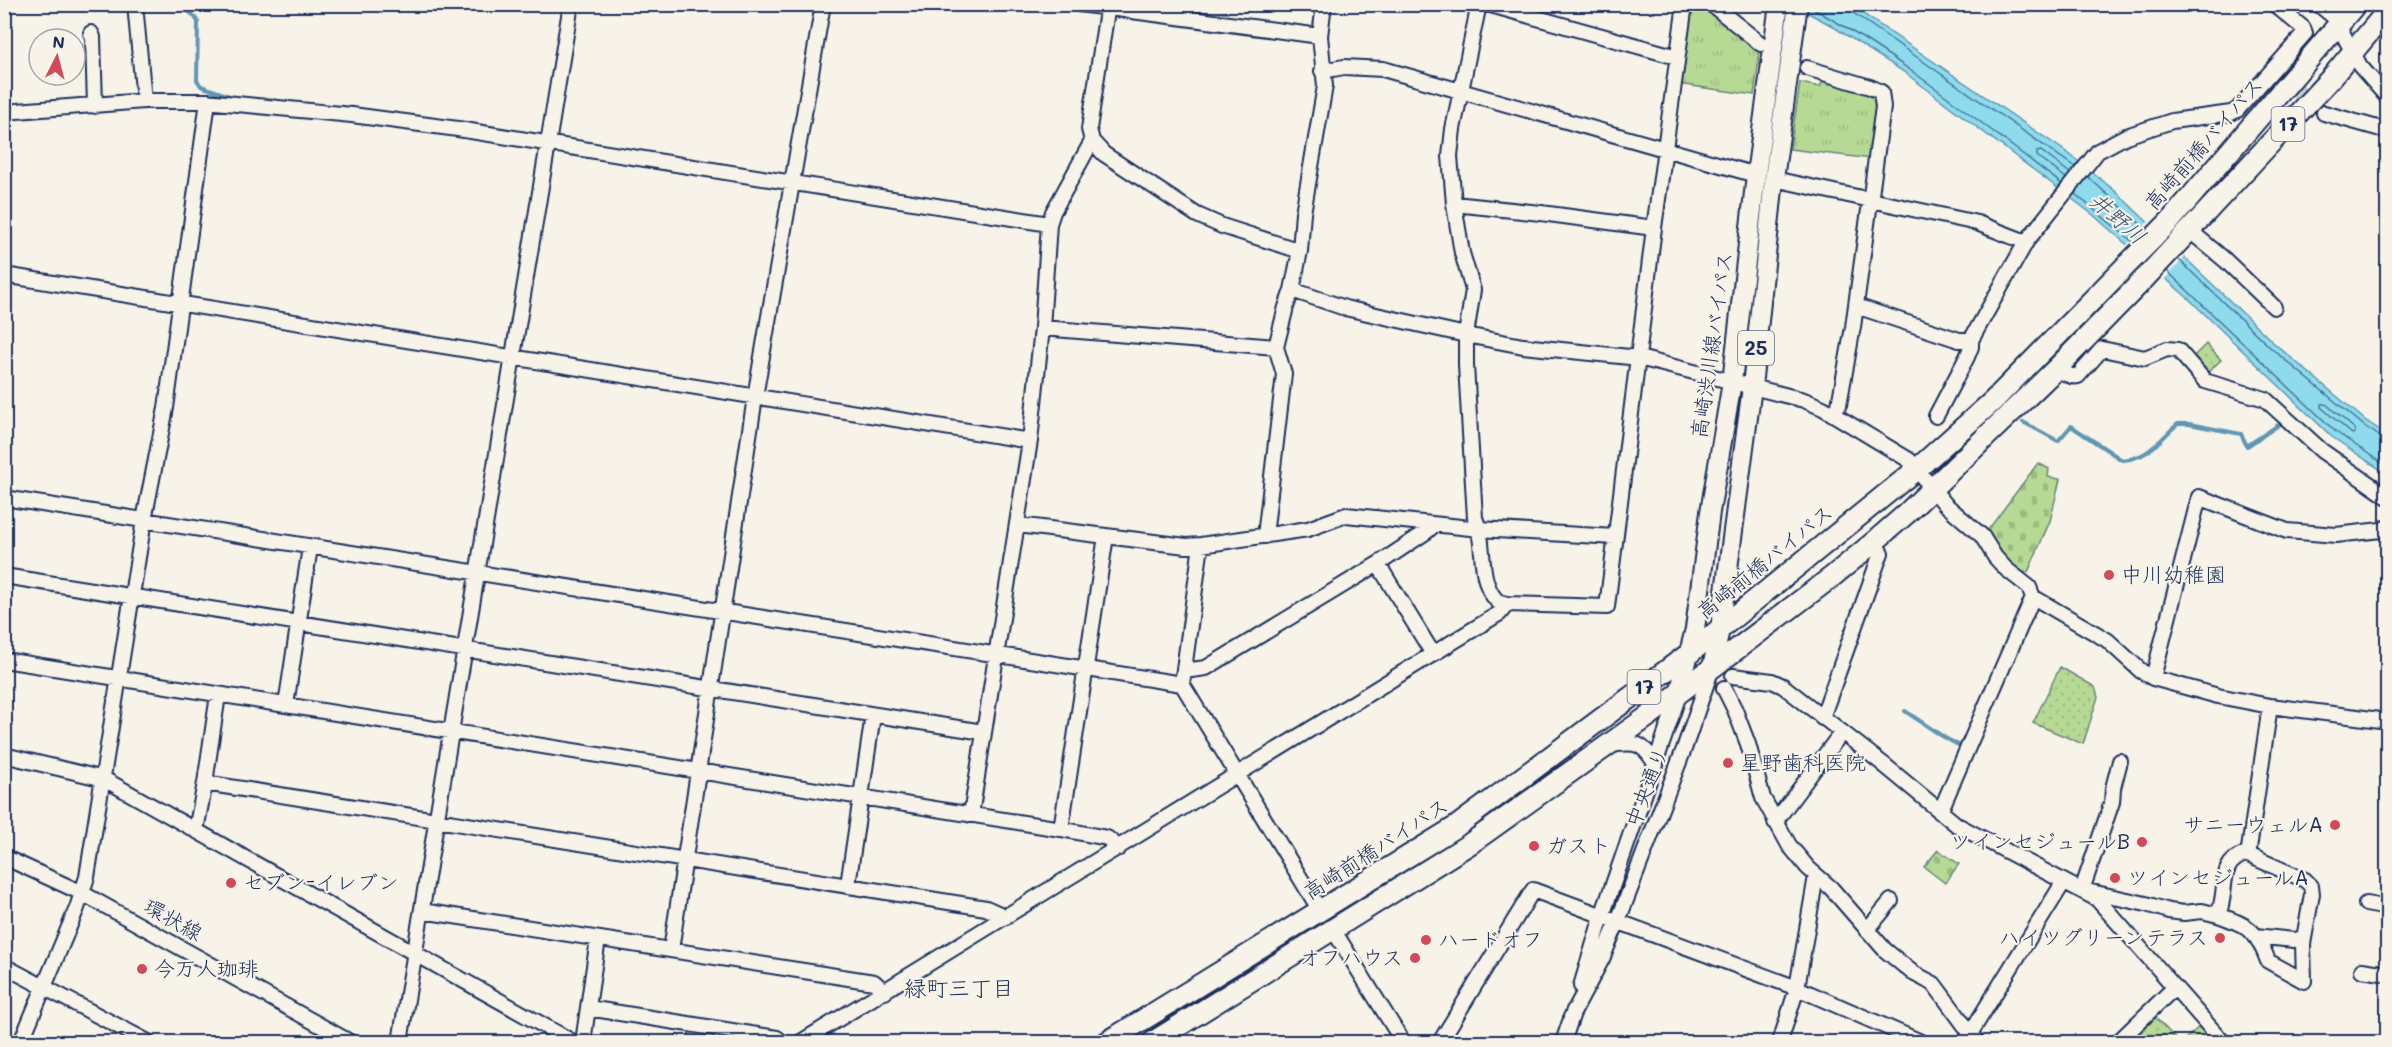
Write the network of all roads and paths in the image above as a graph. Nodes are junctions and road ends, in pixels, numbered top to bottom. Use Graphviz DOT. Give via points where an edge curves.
graph roads {
  1 [pos="135,4"];
  2 [pos="571,4"];
  3 [pos="822,4"];
  4 [pos="1078,4"];
  5 [pos="1324,4"];
  6 [pos="1479,4"];
  7 [pos="1487,4"];
  8 [pos="1685,4"];
  9 [pos="1711,4"];
  10 [pos="1798,4"];
  11 [pos="2274,4"];
  12 [pos="2318,4"];
  13 [pos="2356,4"];
  14 [pos="1108,7"];
  15 [pos="2388,10"];
  16 [pos="1778,11"];
  17 [pos="2340,25"];
  18 [pos="91,33"];
  19 [pos="1320,36"];
  20 [pos="1761,44"];
  21 [pos="2353,52"];
  22 [pos="1677,57"];
  23 [pos="1807,68"];
  24 [pos="1322,71"];
  25 [pos="1462,92"];
  26 [pos="2388,98"];
  27 [pos="144,101"];
  28 [pos="208,101"];
  29 [pos="95,106"];
  30 [pos="4,112"];
  31 [pos="2324,113"];
  32 [pos="2388,131"];
  33 [pos="1092,141"];
  34 [pos="548,143"];
  35 [pos="1665,150"];
  36 [pos="1756,176"];
  37 [pos="1774,179"];
  38 [pos="793,183"];
  39 [pos="1870,200"];
  40 [pos="1454,204"];
  41 [pos="1049,224"];
  42 [pos="1654,228"];
  43 [pos="2187,233"];
  44 [pos="2026,242"];
  45 [pos="1300,251"];
  46 [pos="4,276"];
  47 [pos="1292,290"];
  48 [pos="181,304"];
  49 [pos="1856,306"];
  50 [pos="2274,307"];
  51 [pos="1042,328"];
  52 [pos="1466,335"];
  53 [pos="1971,340"];
  54 [pos="1276,347"];
  55 [pos="512,357"];
  56 [pos="1638,358"];
  57 [pos="2057,368"];
  58 [pos="1732,382"];
  59 [pos="1752,387"];
  60 [pos="755,396"];
  61 [pos="1833,414"];
  62 [pos="1936,416"];
  63 [pos="1030,441"];
  64 [pos="1917,469"];
  65 [pos="1932,488"];
  66 [pos="2388,497"];
  67 [pos="4,498"];
  68 [pos="144,520"];
  69 [pos="1018,525"];
  70 [pos="1434,525"];
  71 [pos="2388,527"];
  72 [pos="1480,529"];
  73 [pos="1106,536"];
  74 [pos="1265,536"];
  75 [pos="1615,537"];
  76 [pos="1874,542"];
  77 [pos="1201,545"];
  78 [pos="310,547"];
  79 [pos="1378,564"];
  80 [pos="478,573"];
  81 [pos="4,576"];
  82 [pos="1725,587"];
  83 [pos="133,596"];
  84 [pos="2033,597"];
  85 [pos="1755,601"];
  86 [pos="1507,604"];
  87 [pos="724,613"];
  88 [pos="298,623"];
  89 [pos="1720,630"];
  90 [pos="464,649"];
  91 [pos="1690,653"];
  92 [pos="1433,654"];
  93 [pos="996,656"];
  94 [pos="4,660"];
  95 [pos="1712,668"];
  96 [pos="1086,669"];
  97 [pos="1733,676"];
  98 [pos="1183,677"];
  99 [pos="2153,678"];
  100 [pos="120,679"];
  101 [pos="1724,688"];
  102 [pos="712,689"];
  103 [pos="1680,690"];
  104 [pos="218,695"];
  105 [pos="286,705"];
  106 [pos="2270,706"];
  107 [pos="873,715"];
  108 [pos="1822,718"];
  109 [pos="2388,721"];
  110 [pos="451,732"];
  111 [pos="983,732"];
  112 [pos="1842,732"];
  113 [pos="1607,746"];
  114 [pos="4,755"];
  115 [pos="2120,761"];
  116 [pos="1656,765"];
  117 [pos="698,773"];
  118 [pos="1238,774"];
  119 [pos="104,779"];
  120 [pos="206,783"];
  121 [pos="861,798"];
  122 [pos="1940,812"];
  123 [pos="970,815"];
  124 [pos="437,820"];
  125 [pos="1775,822"];
  126 [pos="1061,829"];
  127 [pos="196,830"];
  128 [pos="1119,848"];
  129 [pos="2246,854"];
  130 [pos="4,856"];
  131 [pos="685,859"];
  132 [pos="1816,876"];
  133 [pos="2063,883"];
  134 [pos="848,885"];
  135 [pos="2082,890"];
  136 [pos="82,893"];
  137 [pos="1891,901"];
  138 [pos="2366,904"];
  139 [pos="2388,908"];
  140 [pos="422,911"];
  141 [pos="1321,912"];
  142 [pos="2218,915"];
  143 [pos="1602,916"];
  144 [pos="1006,917"];
  145 [pos="1618,921"];
  146 [pos="1867,930"];
  147 [pos="1334,931"];
  148 [pos="2255,936"];
  149 [pos="2304,938"];
  150 [pos="598,939"];
  151 [pos="671,950"];
  152 [pos="415,954"];
  153 [pos="4,966"];
  154 [pos="2362,970"];
  155 [pos="2388,974"];
  156 [pos="46,987"];
  157 [pos="1797,988"];
  158 [pos="2175,988"];
  159 [pos="885,992"];
  160 [pos="588,1008"];
  161 [pos="1571,1017"];
  162 [pos="1971,1040"];
  163 [pos="143,1041"];
  164 [pos="21,1042"];
  165 [pos="350,1042"];
  166 [pos="400,1042"];
  167 [pos="573,1042"];
  168 [pos="583,1042"];
  169 [pos="782,1042"];
  170 [pos="801,1042"];
  171 [pos="1107,1042"];
  172 [pos="1153,1042"];
  173 [pos="1402,1042"];
  174 [pos="1440,1042"];
  175 [pos="1563,1042"];
  176 [pos="1780,1042"];
  177 [pos="1921,1042"];
  178 [pos="2118,1042"];
  179 [pos="2223,1042"];
  1 -- 27 [label="street"];
  2 -- 34 [label="street"];
  3 -- 38 [label="street"];
  4 -- 14 [label="street"];
  5 -- 19 [label="street"];
  6 -- 25 [label="street"];
  7 -- 22 [label="street"];
  8 -- 22 [label="street"];
  9 -- 20 [label="street"];
  10 -- 37 [label="main road, 高崎渋川線バイパス / 25"];
  11 -- 44 [label="street" via="2305,33 2237,110 2163,124 2126,136 2094,154"];
  12 -- 17 [label="street"];
  13 -- 17 [label="highway, 高崎前橋バイパス / 17"];
  14 -- 19 [label="street"];
  14 -- 33 [label="street" via="1089,129"];
  15 -- 21 [label="highway, 17"];
  16 -- 36 [label="main road, 高崎渋川線バイパス / 25"];
  17 -- 21 [label="street"];
  17 -- 64 [label="highway, 高崎前橋バイパス / 17" via="2170,221 1993,401"];
  18 -- 29 [label="street"];
  19 -- 24 [label="street"];
  21 -- 26 [label="street"];
  21 -- 43 [label="highway, 17"];
  22 -- 35 [label="street"];
  23 -- 39 [label="street" via="1881,92"];
  24 -- 25 [label="street" via="1344,67 1383,69"];
  24 -- 45 [label="street" via="1325,86"];
  25 -- 35 [label="street"];
  25 -- 40 [label="street" via="1450,156"];
  27 -- 28 [label="street"];
  27 -- 29 [label="street"];
  28 -- 34 [label="street" via="364,117"];
  28 -- 48 [label="street"];
  29 -- 30 [label="street"];
  31 -- 32 [label="street"];
  33 -- 41 [label="street"];
  33 -- 45 [label="street" via="1104,154 1197,215"];
  34 -- 38 [label="street"];
  34 -- 55 [label="street"];
  35 -- 36 [label="street"];
  35 -- 42 [label="street"];
  36 -- 58 [label="main road, 高崎渋川線バイパス / 25"];
  37 -- 39 [label="street"];
  37 -- 59 [label="main road, 高崎渋川線バイパス / 25"];
  38 -- 41 [label="street"];
  38 -- 60 [label="street"];
  39 -- 44 [label="street" via="1977,223"];
  39 -- 49 [label="street"];
  40 -- 42 [label="street"];
  40 -- 52 [label="street" via="1473,290"];
  41 -- 51 [label="street"];
  42 -- 56 [label="street"];
  43 -- 50 [label="street" via="2225,260"];
  43 -- 57 [label="highway, 17"];
  44 -- 53 [label="street"];
  45 -- 47 [label="street"];
  46 -- 48 [label="street"];
  47 -- 52 [label="street" via="1345,308"];
  47 -- 54 [label="street"];
  48 -- 55 [label="street"];
  48 -- 68 [label="street"];
  49 -- 53 [label="street" via="1959,340"];
  49 -- 61 [label="street" via="1839,405"];
  51 -- 54 [label="street"];
  51 -- 63 [label="street"];
  52 -- 56 [label="street" via="1523,346"];
  52 -- 72 [label="street" via="1475,518"];
  53 -- 62 [label="street" via="1967,357"];
  54 -- 74 [label="street" via="1284,374"];
  55 -- 60 [label="street"];
  55 -- 80 [label="street"];
  56 -- 58 [label="street"];
  56 -- 75 [label="street"];
  57 -- 65 [label="highway, 17"];
  57 -- 66 [label="street" via="2078,376 2102,349 2145,358 2167,349 2178,350 2205,381 2265,399 2322,451"];
  58 -- 59 [label="street"];
  58 -- 91 [label="main road, 高崎渋川線バイパス / 25"];
  59 -- 61 [label="street" via="1804,400"];
  59 -- 82 [label="main road, 高崎渋川線バイパス / 25"];
  60 -- 63 [label="street"];
  60 -- 87 [label="street"];
  61 -- 64 [label="street" via="1905,457"];
  63 -- 69 [label="street"];
  64 -- 65 [label="street"];
  64 -- 85 [label="highway, 高崎前橋バイパス / 17"];
  65 -- 76 [label="highway, 17"];
  65 -- 84 [label="street" via="1975,528 2001,563 2030,587"];
  67 -- 68 [label="street"];
  68 -- 78 [label="street"];
  68 -- 83 [label="street"];
  69 -- 73 [label="street"];
  69 -- 93 [label="street"];
  70 -- 72 [label="street"];
  70 -- 74 [label="street" via="1346,515 1308,529"];
  70 -- 79 [label="street"];
  71 -- 99 [label="street" via="2336,535 2294,532 2199,498"];
  72 -- 75 [label="street"];
  72 -- 86 [label="street" via="1488,592"];
  73 -- 77 [label="street"];
  73 -- 96 [label="street"];
  74 -- 77 [label="street"];
  75 -- 86 [label="street" via="1607,607"];
  76 -- 95 [label="highway, 17"];
  76 -- 108 [label="street" via="1881,553"];
  77 -- 98 [label="street"];
  78 -- 80 [label="street"];
  78 -- 88 [label="street"];
  79 -- 92 [label="street"];
  79 -- 98 [label="street" via="1206,668"];
  80 -- 87 [label="street"];
  80 -- 90 [label="street"];
  81 -- 83 [label="street"];
  82 -- 85 [label="main road" via="1733,597"];
  82 -- 89 [label="main road, 高崎渋川線バイパス / 25"];
  83 -- 88 [label="street"];
  83 -- 100 [label="street"];
  84 -- 99 [label="street" via="2107,640"];
  84 -- 122 [label="street"];
  85 -- 89 [label="highway, 高崎前橋バイパス / 17"];
  86 -- 92 [label="street" via="1500,613"];
  87 -- 93 [label="street"];
  87 -- 102 [label="street"];
  88 -- 90 [label="street"];
  88 -- 105 [label="street"];
  89 -- 91 [label="highway, 高崎前橋バイパス / 17"];
  89 -- 95 [label="main road, 高崎渋川線バイパス / 25"];
  90 -- 102 [label="street"];
  90 -- 110 [label="street"];
  91 -- 103 [label="main road, 高崎渋川線バイパス / 25"];
  91 -- 141 [label="highway, 高崎前橋バイパス / 17" via="1458,826"];
  92 -- 118 [label="street"];
  93 -- 96 [label="street"];
  93 -- 111 [label="street"];
  94 -- 100 [label="street"];
  95 -- 103 [label="highway, 17"];
  95 -- 145 [label="street, 中央通り"];
  96 -- 98 [label="street"];
  96 -- 126 [label="street"];
  97 -- 108 [label="street" via="1783,686"];
  98 -- 118 [label="street"];
  99 -- 106 [label="street"];
  100 -- 104 [label="street"];
  100 -- 119 [label="street"];
  101 -- 125 [label="street"];
  102 -- 107 [label="street"];
  102 -- 117 [label="street"];
  103 -- 113 [label="highway, 17"];
  103 -- 116 [label="street, 中央通り"];
  104 -- 105 [label="street"];
  104 -- 120 [label="street"];
  105 -- 110 [label="street"];
  106 -- 109 [label="street"];
  106 -- 129 [label="street"];
  107 -- 111 [label="street"];
  107 -- 121 [label="street"];
  108 -- 112 [label="street"];
  110 -- 117 [label="street"];
  110 -- 124 [label="street"];
  111 -- 123 [label="street"];
  112 -- 122 [label="street"];
  112 -- 125 [label="street"];
  113 -- 116 [label="street" via="1638,744"];
  113 -- 147 [label="highway, 17" via="1471,843"];
  114 -- 119 [label="street"];
  115 -- 135 [label="street" via="2112,802"];
  116 -- 143 [label="street, 中央通り"];
  117 -- 121 [label="street"];
  117 -- 131 [label="street"];
  118 -- 128 [label="street"];
  118 -- 141 [label="street"];
  119 -- 127 [label="street"];
  119 -- 136 [label="street"];
  120 -- 124 [label="street"];
  120 -- 127 [label="street"];
  121 -- 123 [label="street"];
  121 -- 134 [label="street"];
  122 -- 133 [label="street" via="1979,838"];
  123 -- 126 [label="street"];
  124 -- 131 [label="street"];
  124 -- 140 [label="street"];
  125 -- 132 [label="street"];
  126 -- 128 [label="street" via="1107,838"];
  127 -- 152 [label="street"];
  128 -- 144 [label="street"];
  129 -- 142 [label="street" via="2237,856 2226,869 2225,896"];
  129 -- 149 [label="street" via="2311,886"];
  130 -- 136 [label="street, 環状線"];
  131 -- 134 [label="street"];
  131 -- 151 [label="street"];
  132 -- 146 [label="street"];
  132 -- 157 [label="street"];
  133 -- 135 [label="street"];
  133 -- 162 [label="street"];
  134 -- 144 [label="street" via="986,908"];
  135 -- 142 [label="street" via="2169,911"];
  135 -- 158 [label="street" via="2097,899"];
  136 -- 156 [label="street"];
  136 -- 165 [label="street, 環状線"];
  137 -- 146 [label="street"];
  138 -- 139 [label="street"];
  140 -- 150 [label="street"];
  140 -- 152 [label="street"];
  141 -- 171 [label="highway, 高崎前橋バイパス / 17"];
  142 -- 148 [label="street" via="2247,926"];
  143 -- 145 [label="street"];
  143 -- 161 [label="street, 中央通り"];
  143 -- 174 [label="street" via="1533,890"];
  144 -- 159 [label="street"];
  145 -- 157 [label="street"];
  145 -- 161 [label="street, 中央通り"];
  146 -- 162 [label="street" via="1913,973 1934,984"];
  147 -- 172 [label="highway, 17"];
  147 -- 173 [label="street"];
  148 -- 149 [label="street"];
  148 -- 149 [label="street" via="2268,961 2304,981"];
  150 -- 151 [label="street"];
  150 -- 160 [label="street"];
  151 -- 159 [label="street" via="874,982"];
  152 -- 166 [label="street"];
  152 -- 167 [label="street"];
  153 -- 156 [label="street"];
  154 -- 155 [label="street"];
  156 -- 163 [label="street"];
  156 -- 164 [label="street"];
  157 -- 176 [label="street"];
  157 -- 177 [label="street"];
  158 -- 178 [label="street"];
  158 -- 179 [label="street"];
  159 -- 170 [label="street"];
  160 -- 168 [label="street"];
  160 -- 169 [label="street" via="777,1038"];
  161 -- 175 [label="street, 中央通り"];
}
